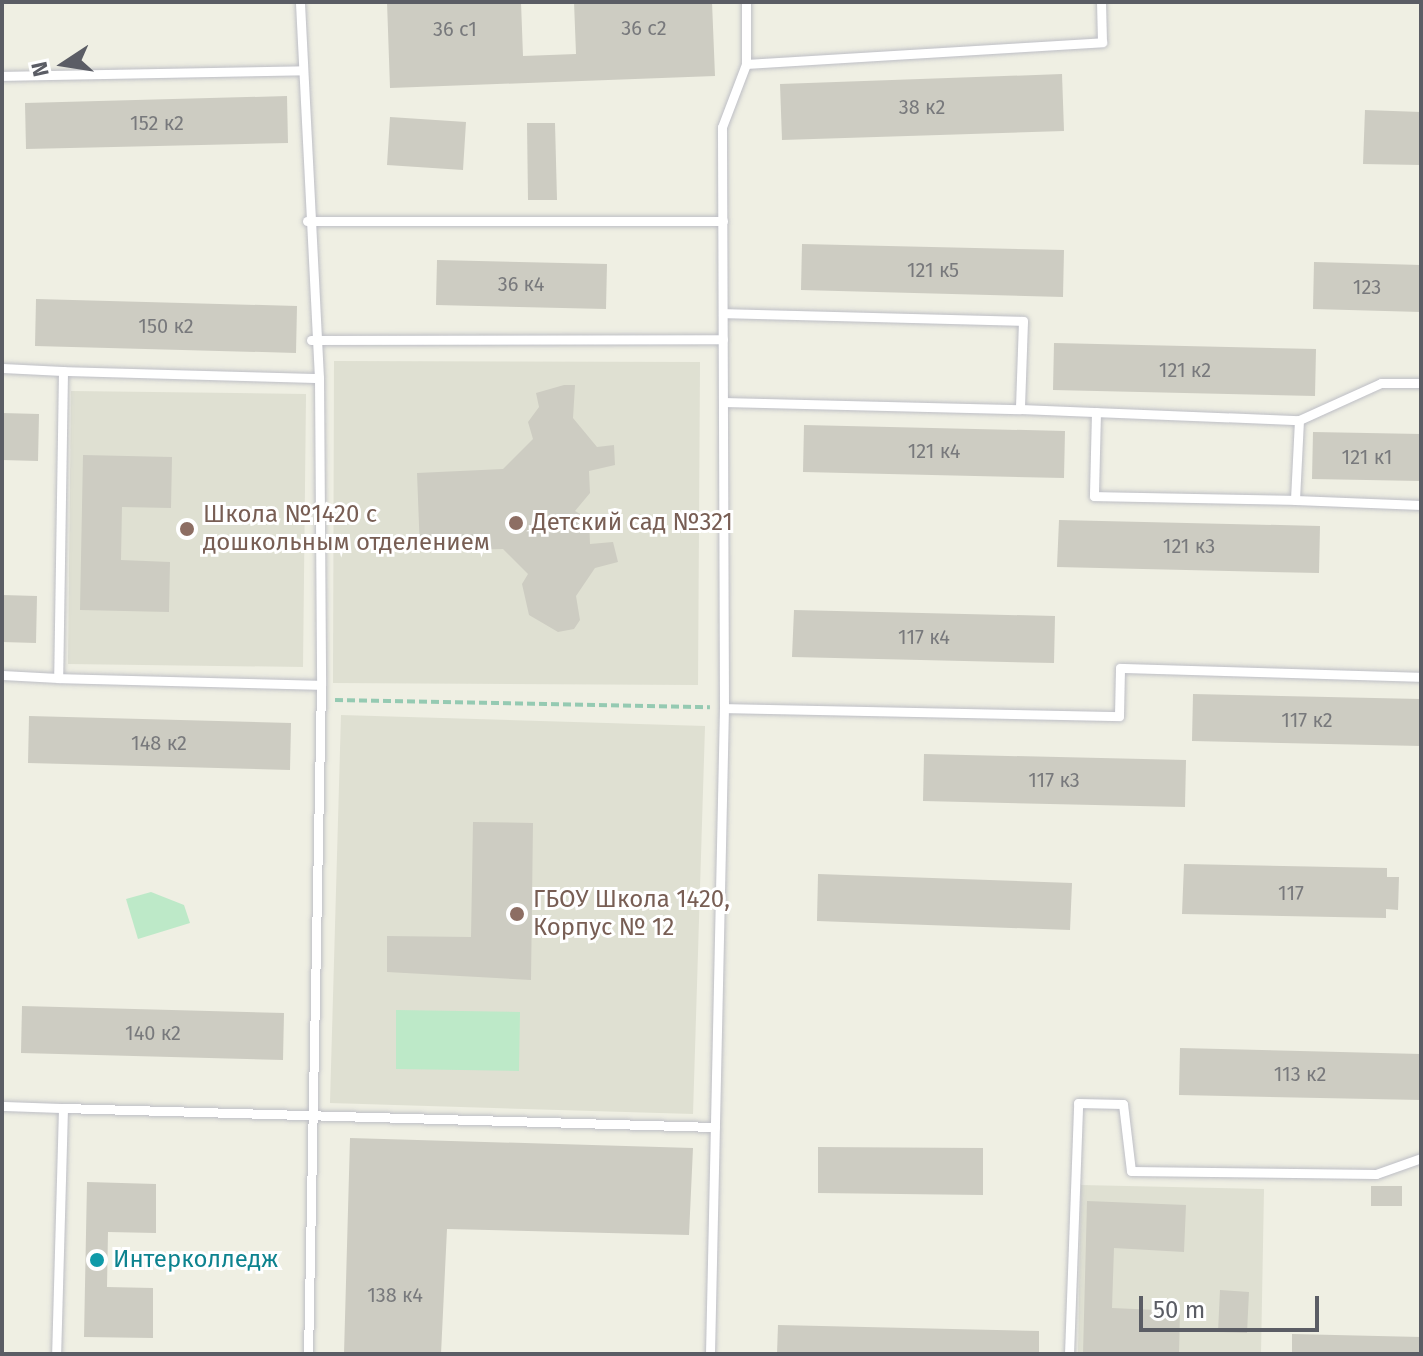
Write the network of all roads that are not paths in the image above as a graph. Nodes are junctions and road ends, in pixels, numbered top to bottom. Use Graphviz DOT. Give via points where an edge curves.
graph roads {
  1 [pos="300,2"];
  2 [pos="746,2"];
  3 [pos="1101,2"];
  4 [pos="746,64"];
  5 [pos="302,70"];
  6 [pos="2,76"];
  7 [pos="307,221"];
  8 [pos="723,221"];
  9 [pos="723,313"];
  10 [pos="723,339"];
  11 [pos="311,340"];
  12 [pos="2,368"];
  13 [pos="63,371"];
  14 [pos="319,378"];
  15 [pos="1421,383"];
  16 [pos="723,402"];
  17 [pos="1020,409"];
  18 [pos="1096,412"];
  19 [pos="1299,420"];
  20 [pos="1295,500"];
  21 [pos="1421,505"];
  22 [pos="2,675"];
  23 [pos="1421,677"];
  24 [pos="58,678"];
  25 [pos="321,685"];
  26 [pos="724,708"];
  27 [pos="2,1106"];
  28 [pos="63,1108"];
  29 [pos="313,1117"];
  30 [pos="715,1127"];
  31 [pos="1421,1158"];
  32 [pos="56,1354"];
  33 [pos="308,1354"];
  34 [pos="710,1354"];
  35 [pos="1069,1354"];
  1 -- 5 [label="lane"];
  2 -- 4 [label="lane"];
  3 -- 4 [label="lane" via="1102,42"];
  4 -- 8 [label="lane" via="722,127"];
  5 -- 6 [label="lane"];
  5 -- 7 [label="lane"];
  7 -- 8 [label="lane"];
  7 -- 11 [label="lane"];
  8 -- 9 [label="lane"];
  9 -- 10 [label="lane"];
  9 -- 17 [label="lane" via="1023,321"];
  10 -- 11 [label="lane"];
  10 -- 16 [label="lane"];
  11 -- 14 [label="lane"];
  12 -- 13 [label="lane"];
  13 -- 14 [label="lane"];
  13 -- 24 [label="lane"];
  14 -- 25 [label="lane"];
  15 -- 19 [label="lane" via="1381,383"];
  16 -- 17 [label="lane"];
  16 -- 26 [label="lane"];
  17 -- 18 [label="lane"];
  18 -- 19 [label="lane"];
  18 -- 20 [label="lane" via="1094,496"];
  19 -- 20 [label="lane"];
  20 -- 21 [label="lane"];
  22 -- 24 [label="lane"];
  23 -- 26 [label="lane" via="1120,668 1119,716"];
  24 -- 25 [label="lane"];
  25 -- 29 [label="lane"];
  26 -- 30 [label="lane"];
  27 -- 28 [label="lane"];
  28 -- 29 [label="lane"];
  28 -- 32 [label="lane"];
  29 -- 30 [label="lane"];
  29 -- 33 [label="lane"];
  30 -- 34 [label="lane"];
  31 -- 35 [label="lane" via="1376,1174 1131,1171 1123,1104 1078,1103"];
}
